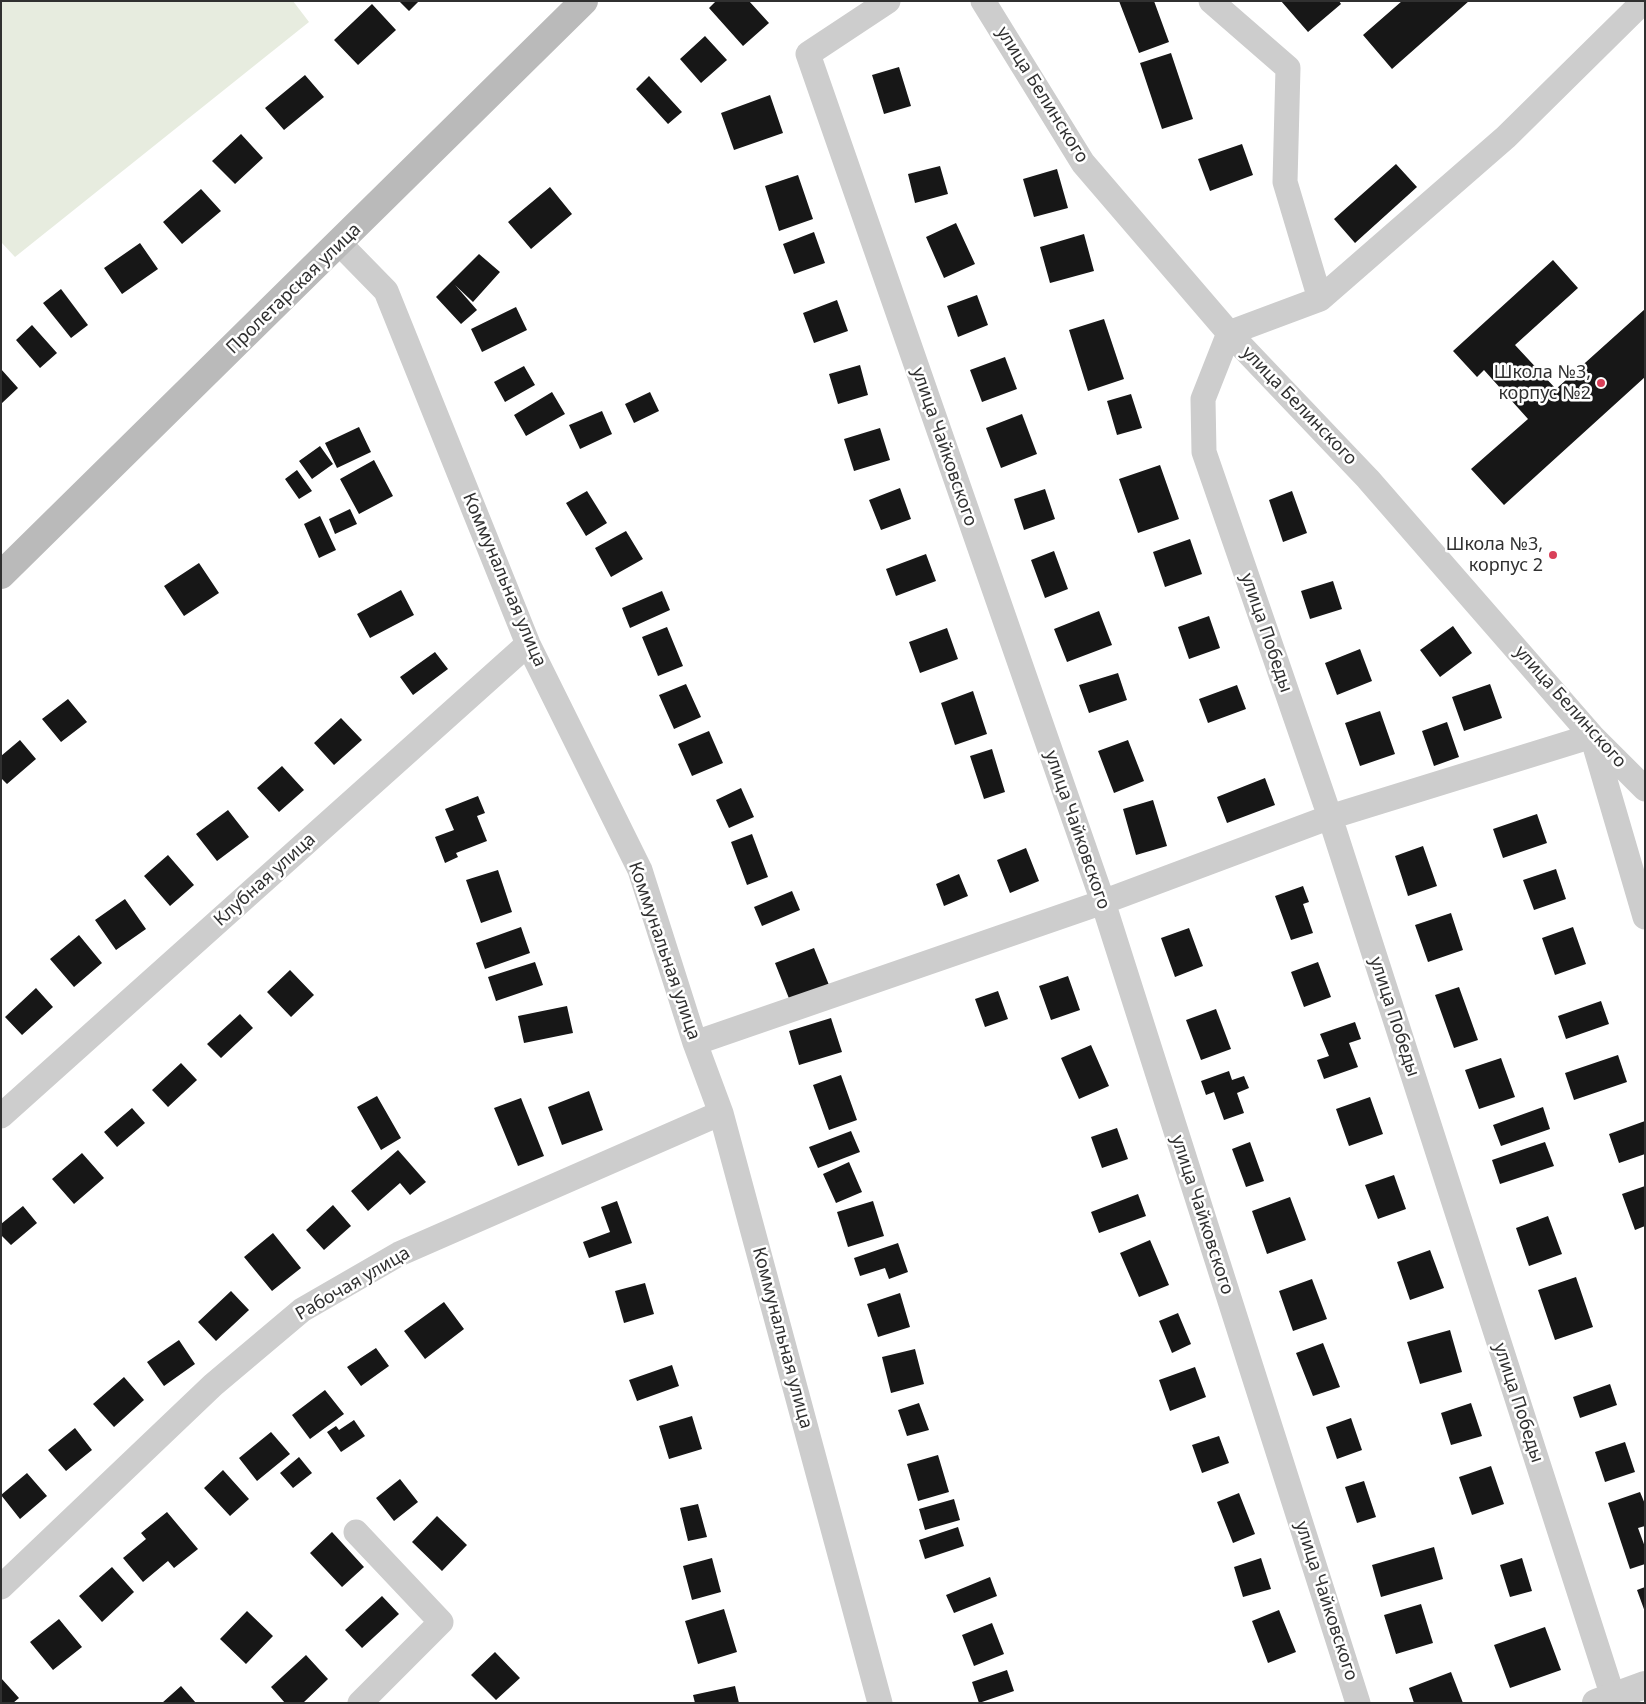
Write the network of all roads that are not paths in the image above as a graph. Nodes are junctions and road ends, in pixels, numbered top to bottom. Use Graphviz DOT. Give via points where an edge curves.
graph roads {
  1 [pos="584,1"];
  2 [pos="888,1"];
  3 [pos="983,1"];
  4 [pos="1211,1"];
  5 [pos="1644,1"];
  6 [pos="340,244"];
  7 [pos="1320,299"];
  8 [pos="1229,333"];
  9 [pos="1,575"];
  10 [pos="528,644"];
  11 [pos="1592,736"];
  12 [pos="1645,788"];
  13 [pos="1330,817"];
  14 [pos="1103,902"];
  15 [pos="1645,916"];
  16 [pos="695,1044"];
  17 [pos="721,1112"];
  18 [pos="1,1116"];
  19 [pos="356,1532"];
  20 [pos="1,1587"];
  21 [pos="1645,1685"];
  22 [pos="1608,1701"];
  23 [pos="360,1703"];
  24 [pos="880,1703"];
  25 [pos="1358,1703"];
  1 -- 6 [label="main road, Пролетарская улица"];
  2 -- 14 [label="street, улица Чайковского" via="808,54"];
  3 -- 8 [label="street, улица Белинского" via="1083,163"];
  4 -- 7 [label="street" via="1288,68 1285,182"];
  5 -- 7 [label="street" via="1506,137"];
  6 -- 9 [label="main road, Пролетарская улица"];
  6 -- 10 [label="street, Коммунальная улица" via="386,291"];
  7 -- 8 [label="street"];
  8 -- 11 [label="street, улица Белинского" via="1368,479"];
  8 -- 13 [label="street, улица Победы" via="1203,399 1204,452"];
  10 -- 16 [label="street, Коммунальная улица" via="640,870"];
  10 -- 18 [label="street, Клубная улица"];
  11 -- 12 [label="street, улица Белинского"];
  11 -- 13 [label="street"];
  11 -- 15 [label="street"];
  13 -- 14 [label="street"];
  13 -- 22 [label="street, улица Победы"];
  14 -- 16 [label="street"];
  14 -- 25 [label="street, улица Чайковского"];
  16 -- 17 [label="street, Коммунальная улица"];
  17 -- 20 [label="street, Рабочая улица" via="399,1254 302,1310 213,1385"];
  17 -- 24 [label="street, Коммунальная улица"];
  19 -- 23 [label="street" via="441,1622"];
  21 -- 22 [label="street"];
}
